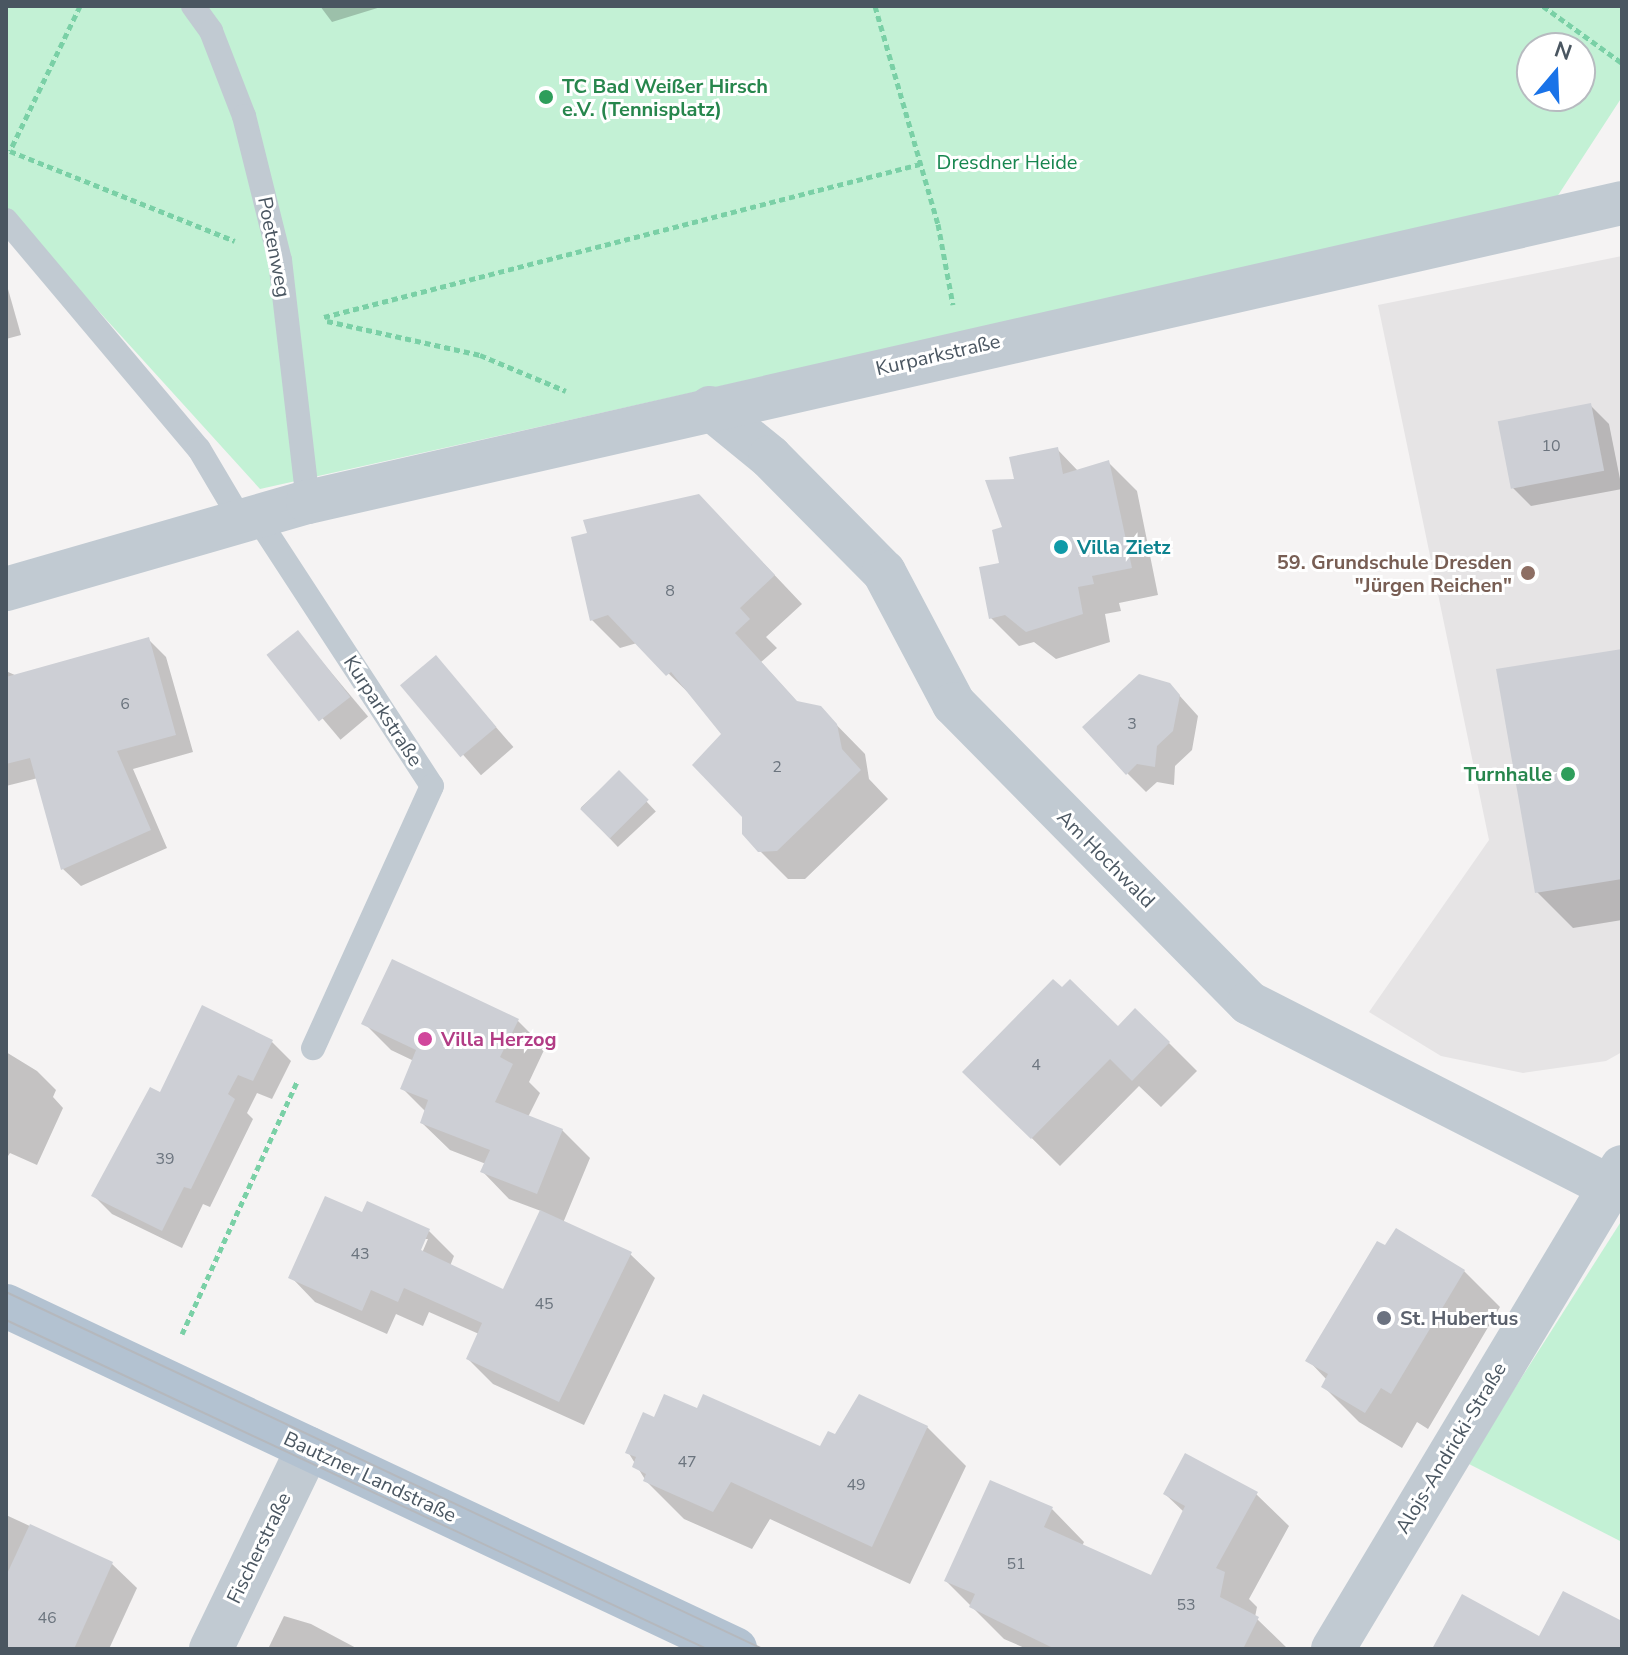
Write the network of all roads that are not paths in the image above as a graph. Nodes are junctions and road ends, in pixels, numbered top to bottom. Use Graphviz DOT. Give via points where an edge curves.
graph roads {
  1 [pos="193,6"];
  2 [pos="1622,203"];
  3 [pos="6,220"];
  4 [pos="710,408"];
  5 [pos="308,502"];
  6 [pos="249,518"];
  7 [pos="6,589"];
  8 [pos="313,1048"];
  9 [pos="1615,1176"];
  10 [pos="6,1306"];
  11 [pos="308,1448"];
  12 [pos="211,1649"];
  13 [pos="735,1649"];
  14 [pos="1333,1649"];
  1 -- 5 [label="lane, Poetenweg" via="211,31 244,116 280,260"];
  2 -- 4 [label="street, Kurparkstraße"];
  3 -- 6 [label="lane" via="199,449"];
  4 -- 5 [label="street, Kurparkstraße"];
  4 -- 9 [label="street, Am Hochwald" via="770,457 884,572 954,704 1249,1003"];
  5 -- 6 [label="street, Kurparkstraße"];
  6 -- 7 [label="street, Kurparkstraße"];
  6 -- 8 [label="lane, Kurparkstraße" via="432,786"];
  9 -- 14 [label="street, Alojs-Andricki-Straße"];
  10 -- 11 [label="main road, Bautzner Landstraße"];
  11 -- 12 [label="street, Fischerstraße"];
  11 -- 13 [label="main road, Bautzner Landstraße"];
}
